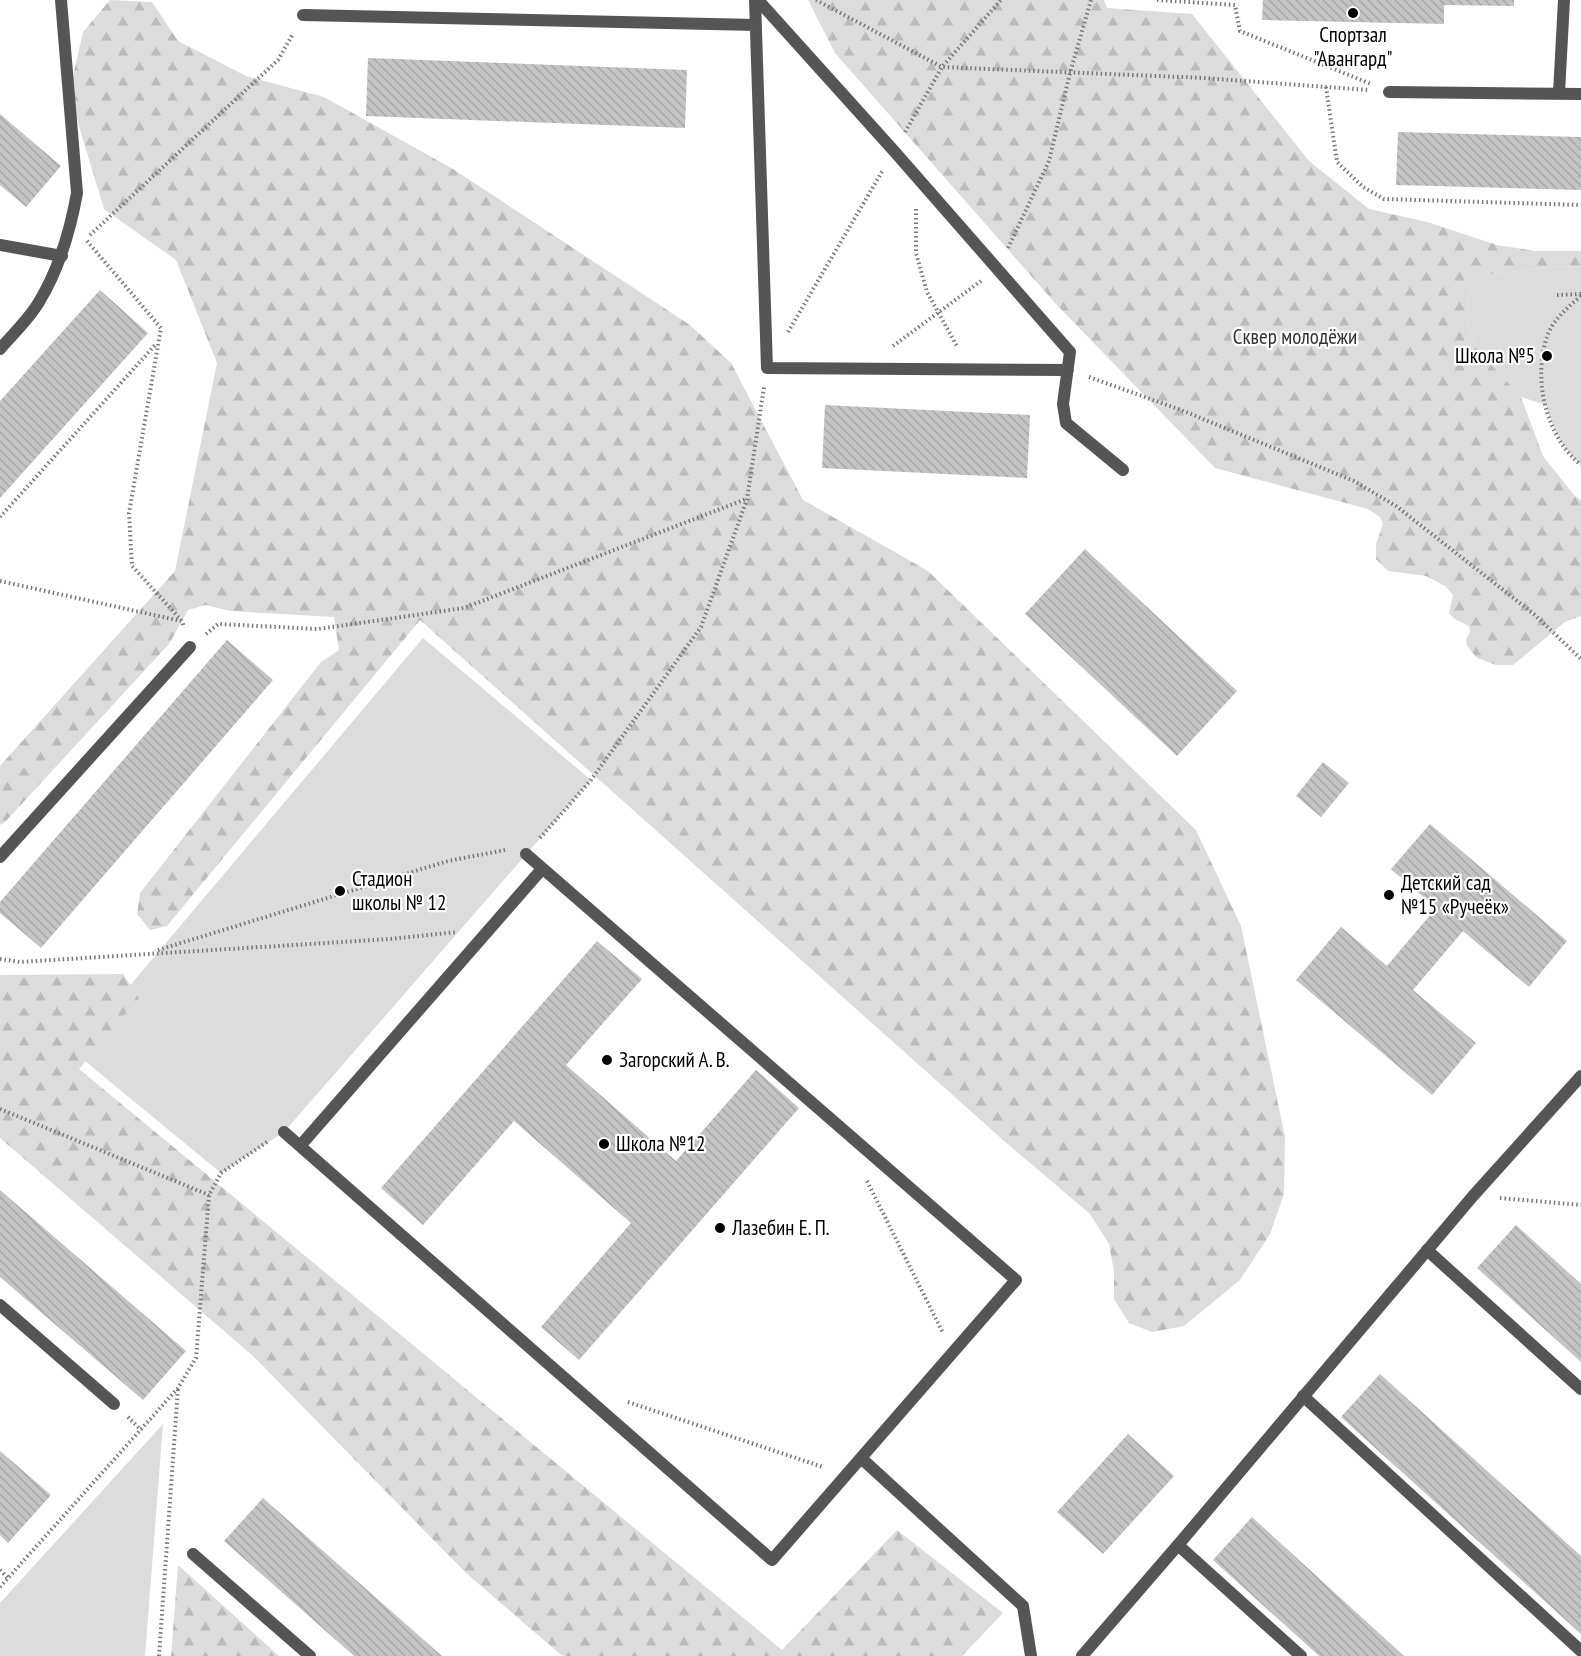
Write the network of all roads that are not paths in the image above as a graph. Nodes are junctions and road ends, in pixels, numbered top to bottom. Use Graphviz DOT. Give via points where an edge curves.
graph roads {
  1 [pos="61,0"];
  2 [pos="756,0"];
  3 [pos="1564,0"];
  4 [pos="303,15"];
  5 [pos="756,25"];
  6 [pos="1389,92"];
  7 [pos="1558,93"];
  8 [pos="1581,94"];
  9 [pos="0,245"];
  10 [pos="62,256"];
  11 [pos="0,349"];
  12 [pos="1068,370"];
  13 [pos="1123,470"];
  14 [pos="190,647"];
  15 [pos="526,854"];
  16 [pos="0,857"];
  17 [pos="542,868"];
  18 [pos="1581,1076"];
  19 [pos="284,1131"];
  20 [pos="300,1146"];
  21 [pos="1427,1250"];
  22 [pos="0,1305"];
  23 [pos="1581,1389"];
  24 [pos="1303,1396"];
  25 [pos="114,1404"];
  26 [pos="861,1458"];
  27 [pos="1178,1545"];
  28 [pos="194,1554"];
  29 [pos="1581,1651"];
  30 [pos="310,1656"];
  31 [pos="1031,1656"];
  32 [pos="1082,1656"];
  33 [pos="1301,1656"];
  1 -- 10 [label="street" via="77,193"];
  2 -- 5 [label="street"];
  2 -- 12 [label="street" via="1070,352"];
  3 -- 7 [label="street"];
  4 -- 5 [label="street"];
  5 -- 12 [label="street" via="767,368"];
  6 -- 7 [label="street"];
  7 -- 8 [label="street"];
  9 -- 10 [label="street"];
  10 -- 11 [label="street" via="38,304"];
  12 -- 13 [label="street" via="1063,404 1066,423"];
  14 -- 16 [label="street"];
  15 -- 17 [label="street"];
  17 -- 20 [label="street"];
  17 -- 26 [label="street" via="1016,1280"];
  18 -- 21 [label="street"];
  19 -- 20 [label="street"];
  20 -- 26 [label="street" via="772,1560"];
  21 -- 23 [label="street"];
  21 -- 24 [label="street"];
  22 -- 25 [label="street"];
  24 -- 27 [label="street"];
  24 -- 29 [label="street"];
  26 -- 31 [label="street" via="1023,1606"];
  27 -- 32 [label="street"];
  27 -- 33 [label="street"];
  28 -- 30 [label="street"];
}
